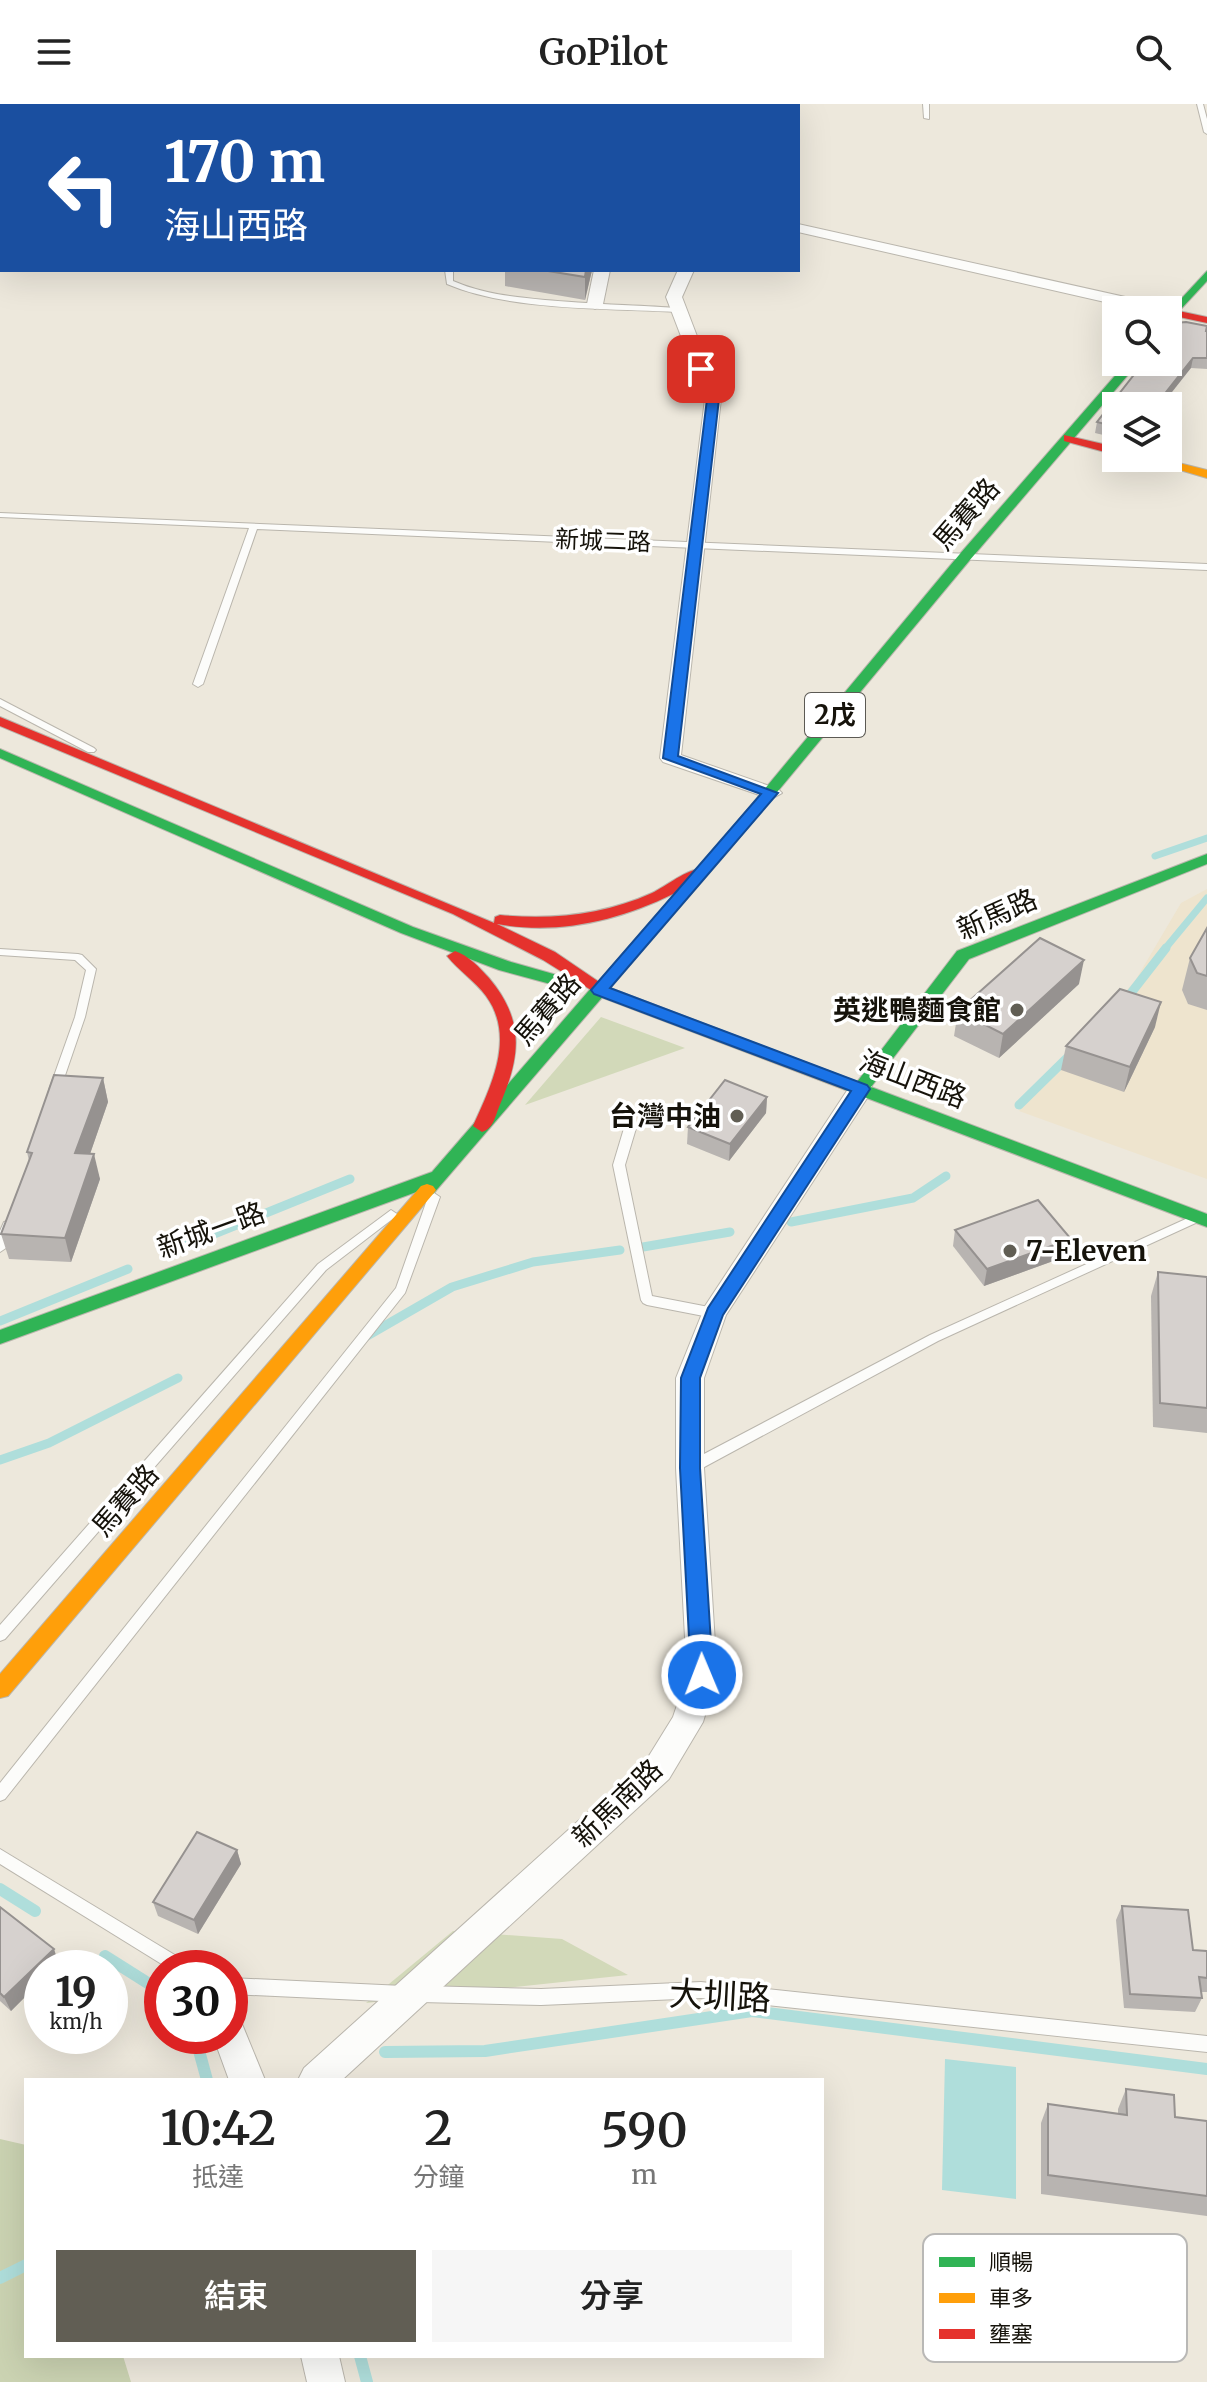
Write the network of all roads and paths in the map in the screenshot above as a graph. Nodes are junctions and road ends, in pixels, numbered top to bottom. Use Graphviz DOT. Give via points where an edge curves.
graph roads {
  1 [pos="926,104"];
  2 [pos="1200,104"];
  3 [pos="927,118"];
  4 [pos="1207,132"];
  5 [pos="800,228"];
  6 [pos="449,272"];
  7 [pos="602,272"];
  8 [pos="685,272"];
  9 [pos="1206,276"];
  10 [pos="1102,299"];
  11 [pos="1182,300"];
  12 [pos="595,304"];
  13 [pos="677,310"];
  14 [pos="1182,316"];
  15 [pos="1207,320"];
  16 [pos="1121,376"];
  17 [pos="1068,438"];
  18 [pos="1102,447"];
  19 [pos="1182,468"];
  20 [pos="1207,474"];
  21 [pos="0,515"];
  22 [pos="254,526"];
  23 [pos="697,545"];
  24 [pos="964,558"];
  25 [pos="1207,567"];
  26 [pos="198,684"];
  27 [pos="0,702"];
  28 [pos="0,721"];
  29 [pos="0,755"];
  30 [pos="154,783"];
  31 [pos="771,793"];
  32 [pos="1207,859"];
  33 [pos="702,872"];
  34 [pos="458,911"];
  35 [pos="407,930"];
  36 [pos="0,952"];
  37 [pos="599,990"];
  38 [pos="861,1089"];
  39 [pos="50,1104"];
  40 [pos="631,1125"];
  41 [pos="482,1126"];
  42 [pos="441,1175"];
  43 [pos="10,1219"];
  44 [pos="1204,1219"];
  45 [pos="0,1248"];
  46 [pos="714,1313"];
  47 [pos="0,1337"];
  48 [pos="690,1468"];
  49 [pos="0,1635"];
  50 [pos="0,1689"];
  51 [pos="0,1794"];
  52 [pos="0,1856"];
  53 [pos="153,1950"];
  54 [pos="248,1987"];
  55 [pos="409,1994"];
  56 [pos="1207,2044"];
  57 [pos="237,2054"];
  58 [pos="246,2078"];
  59 [pos="318,2078"];
  60 [pos="320,2358"];
  61 [pos="326,2382"];
  1 -- 3 [label="lane"];
  2 -- 4 [label="lane"];
  5 -- 10 [label="street"];
  6 -- 12 [label="lane" via="450,282 473,291"];
  7 -- 12 [label="street"];
  8 -- 13 [label="street" via="674,297"];
  9 -- 11 [label="main road"];
  12 -- 13 [label="lane"];
  13 -- 23 [label="street" via="713,399"];
  14 -- 15 [label="main road"];
  16 -- 17 [label="main road, 馬賽路 / 2戊"];
  17 -- 18 [label="main road"];
  17 -- 24 [label="main road, 馬賽路 / 2戊"];
  19 -- 20 [label="main road"];
  21 -- 22 [label="lane, 新城二路"];
  22 -- 23 [label="lane, 新城二路"];
  22 -- 26 [label="lane"];
  23 -- 24 [label="lane, 新城二路"];
  23 -- 31 [label="street" via="670,758"];
  24 -- 25 [label="lane, 新城二路"];
  24 -- 31 [label="main road, 馬賽路 / 2戊"];
  27 -- 30 [label="lane"];
  28 -- 30 [label="main road"];
  29 -- 35 [label="main road"];
  30 -- 34 [label="main road"];
  31 -- 33 [label="main road, 馬賽路 / 2戊"];
  32 -- 38 [label="main road, 新馬路" via="963,955"];
  33 -- 34 [label="main road" via="639,908 568,924 512,922"];
  33 -- 37 [label="main road, 馬賽路 / 2戊"];
  34 -- 37 [label="main road" via="532,945"];
  35 -- 37 [label="main road" via="539,977"];
  35 -- 41 [label="main road" via="483,978 504,1012 507,1058 501,1086"];
  36 -- 39 [label="lane" via="78,957 91,969"];
  37 -- 38 [label="main road, 海山西路"];
  37 -- 41 [label="main road, 馬賽路"];
  38 -- 44 [label="main road, 海山西路"];
  38 -- 46 [label="street, 新馬南路"];
  40 -- 46 [label="lane" via="619,1165 647,1300"];
  41 -- 42 [label="main road, 馬賽路"];
  42 -- 47 [label="main road, 新城一路"];
  42 -- 49 [label="lane" via="322,1267"];
  42 -- 50 [label="main road, 馬賽路"];
  42 -- 51 [label="lane" via="401,1290"];
  43 -- 45 [label="lane"];
  44 -- 48 [label="lane" via="934,1338"];
  46 -- 48 [label="street, 新馬南路" via="690,1378"];
  48 -- 55 [label="street, 新馬南路" via="702,1675 687,1722 658,1769"];
  52 -- 53 [label="lane"];
  54 -- 55 [label="lane, 大圳路"];
  55 -- 56 [label="lane, 大圳路" via="541,1997 701,1990"];
  55 -- 59 [label="street, 新馬南路"];
  57 -- 58 [label="street"];
  60 -- 61 [label="street"];
}
